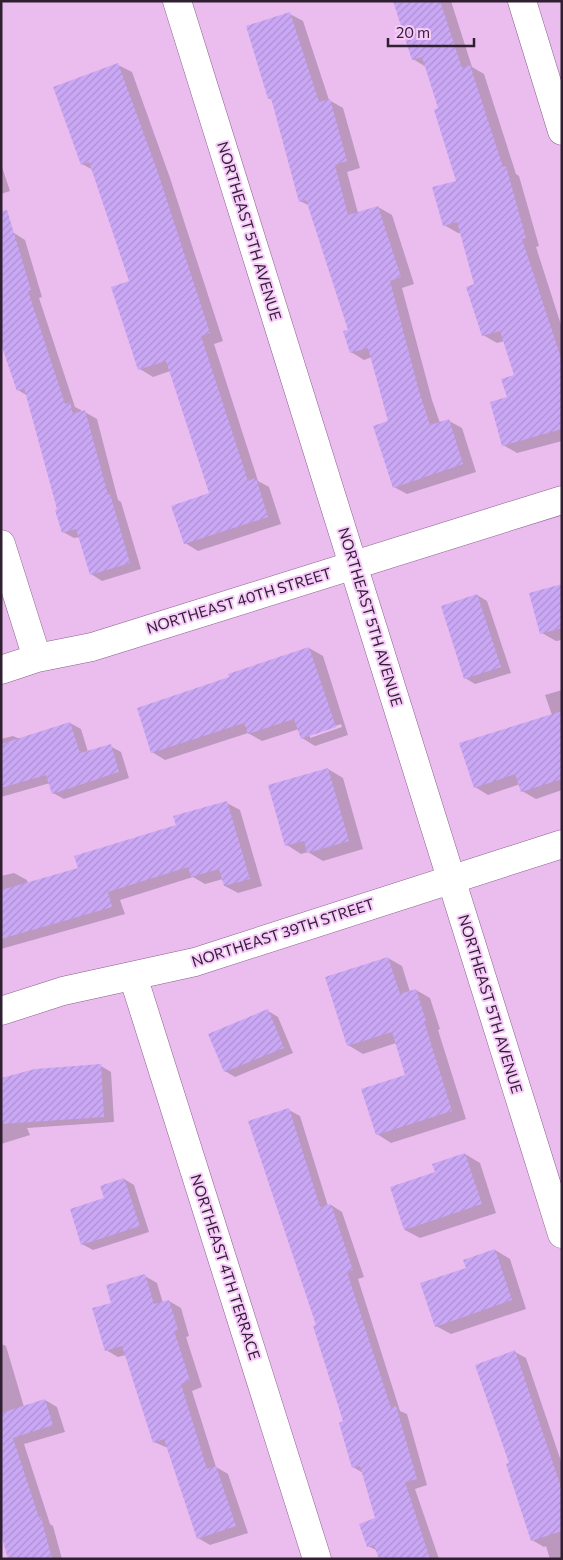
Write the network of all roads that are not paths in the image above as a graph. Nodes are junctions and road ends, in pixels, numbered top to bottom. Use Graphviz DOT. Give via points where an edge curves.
graph roads {
  1 [pos="177,1"];
  2 [pos="522,1"];
  3 [pos="562,131"];
  4 [pos="562,500"];
  5 [pos="1,544"];
  6 [pos="353,565"];
  7 [pos="37,658"];
  8 [pos="1,670"];
  9 [pos="562,844"];
  10 [pos="452,880"];
  11 [pos="133,976"];
  12 [pos="1,1011"];
  13 [pos="561,1227"];
  14 [pos="317,1559"];
  1 -- 6 [label="street, NORTHEAST 5TH AVENUE"];
  2 -- 3 [label="street"];
  4 -- 6 [label="street, NORTHEAST 40TH STREET"];
  5 -- 7 [label="street"];
  6 -- 7 [label="street, NORTHEAST 40TH STREET" via="92,647"];
  6 -- 10 [label="street, NORTHEAST 5TH AVENUE"];
  7 -- 8 [label="street, NORTHEAST 40TH STREET"];
  9 -- 10 [label="street, NORTHEAST 39TH STREET"];
  10 -- 11 [label="street, NORTHEAST 39TH STREET" via="195,962"];
  10 -- 13 [label="street, NORTHEAST 5TH AVENUE"];
  11 -- 12 [label="street, NORTHEAST 39TH STREET" via="63,991"];
  11 -- 14 [label="street, NORTHEAST 4TH TERRACE"];
}
